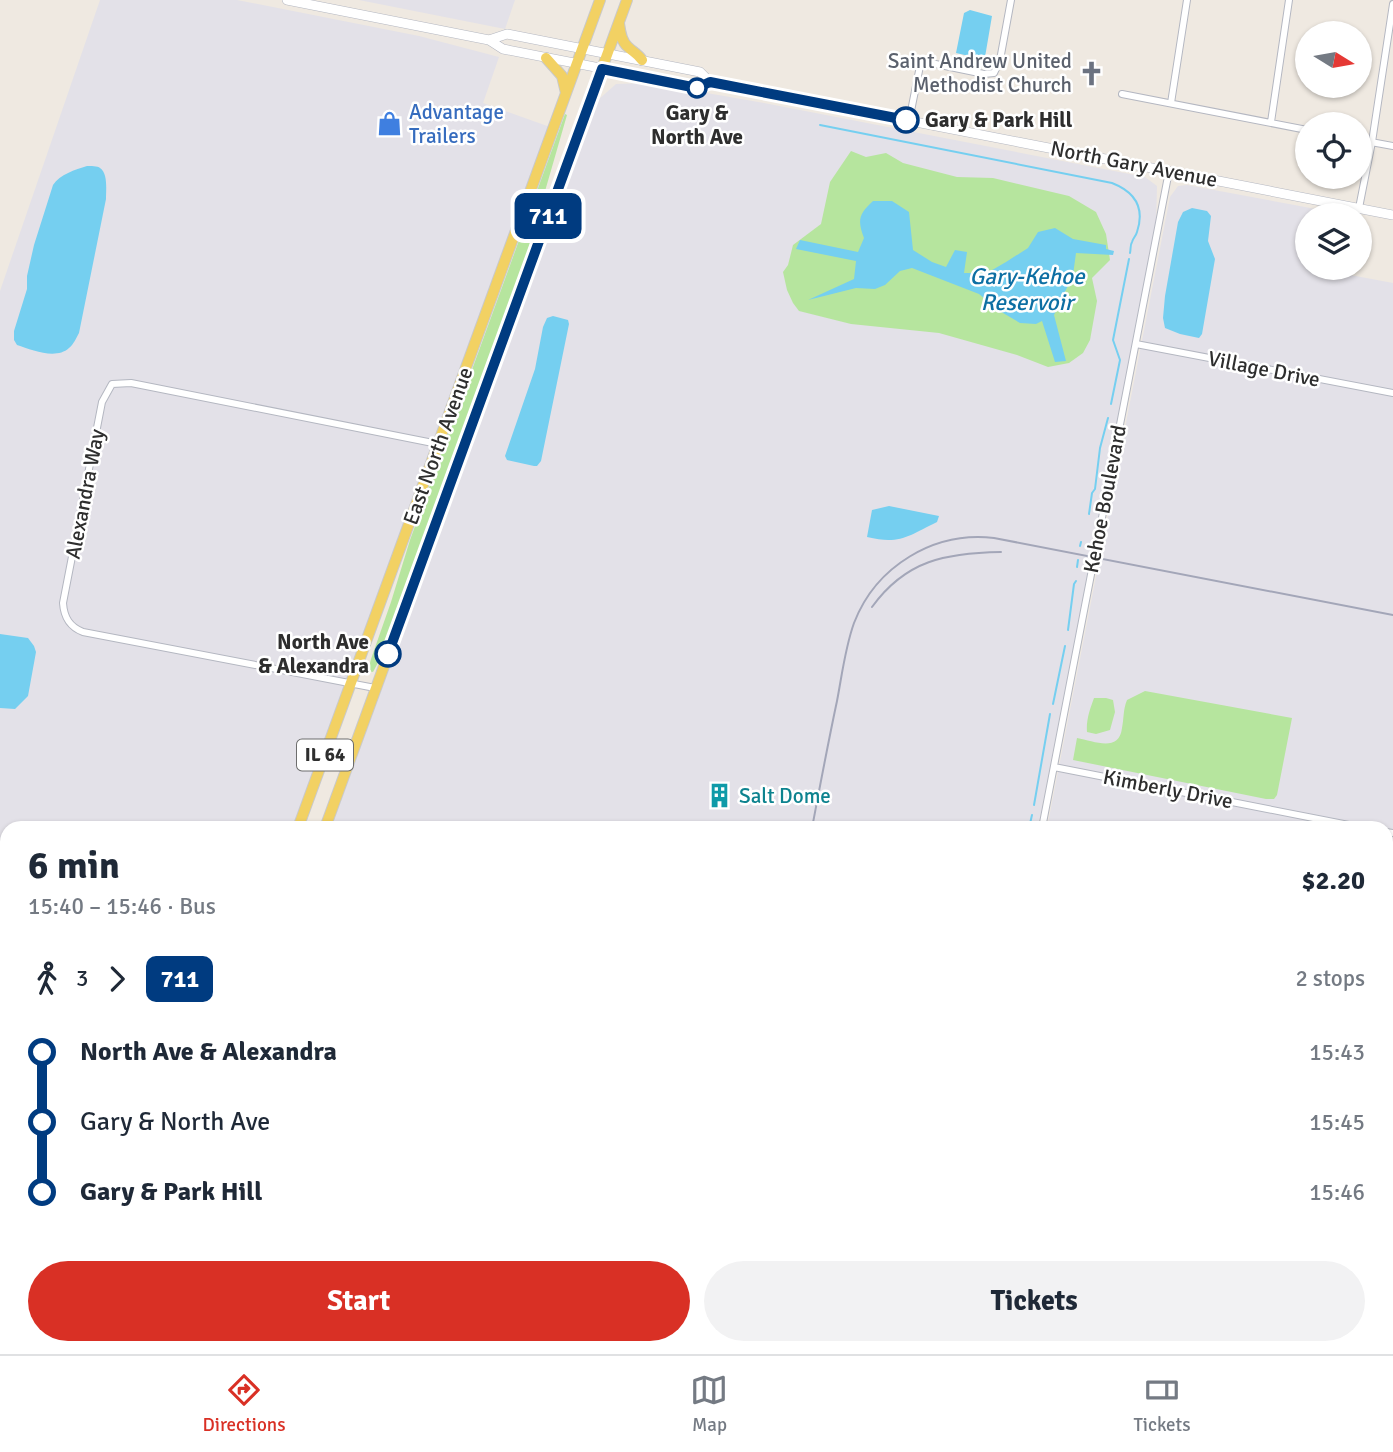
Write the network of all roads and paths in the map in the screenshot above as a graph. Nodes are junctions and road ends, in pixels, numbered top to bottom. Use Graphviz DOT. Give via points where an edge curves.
graph roads {
  1 [pos="287,0"];
  2 [pos="600,0"];
  3 [pos="627,0"];
  4 [pos="1011,0"];
  5 [pos="1187,0"];
  6 [pos="1289,0"];
  7 [pos="1393,4"];
  8 [pos="619,22"];
  9 [pos="489,40"];
  10 [pos="583,48"];
  11 [pos="608,53"];
  12 [pos="546,58"];
  13 [pos="642,60"];
  14 [pos="577,64"];
  15 [pos="602,69"];
  16 [pos="710,82"];
  17 [pos="566,93"];
  18 [pos="1122,94"];
  19 [pos="1171,103"];
  20 [pos="909,121"];
  21 [pos="1271,122"];
  22 [pos="1295,127"];
  23 [pos="1373,142"];
  24 [pos="1393,146"];
  25 [pos="1170,171"];
  26 [pos="1333,203"];
  27 [pos="1360,203"];
  28 [pos="1372,211"];
  29 [pos="1393,215"];
  30 [pos="1136,344"];
  31 [pos="1393,393"];
  32 [pos="438,444"];
  33 [pos="351,683"];
  34 [pos="375,688"];
  35 [pos="1054,767"];
  36 [pos="1312,818"];
  37 [pos="302,821"];
  38 [pos="328,821"];
  39 [pos="1043,821"];
  40 [pos="1311,821"];
  41 [pos="1328,821"];
  1 -- 9 [label="street"];
  2 -- 10 [label="main road, IL 64"];
  3 -- 8 [label="main road, IL 64"];
  4 -- 20 [label="street" via="994,73 921,61"];
  5 -- 19 [label="street"];
  6 -- 21 [label="street"];
  7 -- 23 [label="street"];
  8 -- 11 [label="main road, IL 64"];
  8 -- 13 [label="main road" via="625,44"];
  9 -- 10 [label="street, North Gary Avenue" via="507,34"];
  9 -- 12 [label="street, North Gary Avenue" via="503,49"];
  10 -- 11 [label="street, North Gary Avenue"];
  10 -- 14 [label="main road, IL 64"];
  11 -- 13 [label="street, North Gary Avenue"];
  11 -- 15 [label="main road, IL 64"];
  12 -- 14 [label="street, North Gary Avenue"];
  12 -- 17 [label="main road" via="562,76"];
  13 -- 16 [label="street, North Gary Avenue" via="700,72"];
  14 -- 15 [label="street, North Gary Avenue"];
  14 -- 17 [label="main road, East North Avenue / IL 64"];
  15 -- 16 [label="street, North Gary Avenue" via="697,88"];
  15 -- 34 [label="main road, IL 64"];
  16 -- 20 [label="street, North Gary Avenue"];
  17 -- 32 [label="main road, East North Avenue / IL 64"];
  18 -- 19 [label="street"];
  19 -- 21 [label="street"];
  20 -- 25 [label="street, North Gary Avenue"];
  21 -- 22 [label="street"];
  23 -- 24 [label="street"];
  23 -- 27 [label="street"];
  25 -- 26 [label="street, North Gary Avenue"];
  25 -- 30 [label="street, Kehoe Boulevard"];
  28 -- 29 [label="street, North Gary Avenue"];
  30 -- 31 [label="street, Village Drive"];
  30 -- 35 [label="street, Kehoe Boulevard"];
  32 -- 33 [label="main road, East North Avenue / IL 64"];
  32 -- 33 [label="street, Alexandra Way" via="131,383 111,384 104,398 64,603 68,621 83,632"];
  33 -- 34 [label="street, Alexandra Way"];
  33 -- 37 [label="main road, East North Avenue / IL 64"];
  34 -- 38 [label="main road, IL 64"];
  35 -- 36 [label="street, Kimberly Drive"];
  35 -- 39 [label="street, Kehoe Boulevard"];
  36 -- 40 [label="street"];
  36 -- 41 [label="street, Kimberly Drive"];
}
